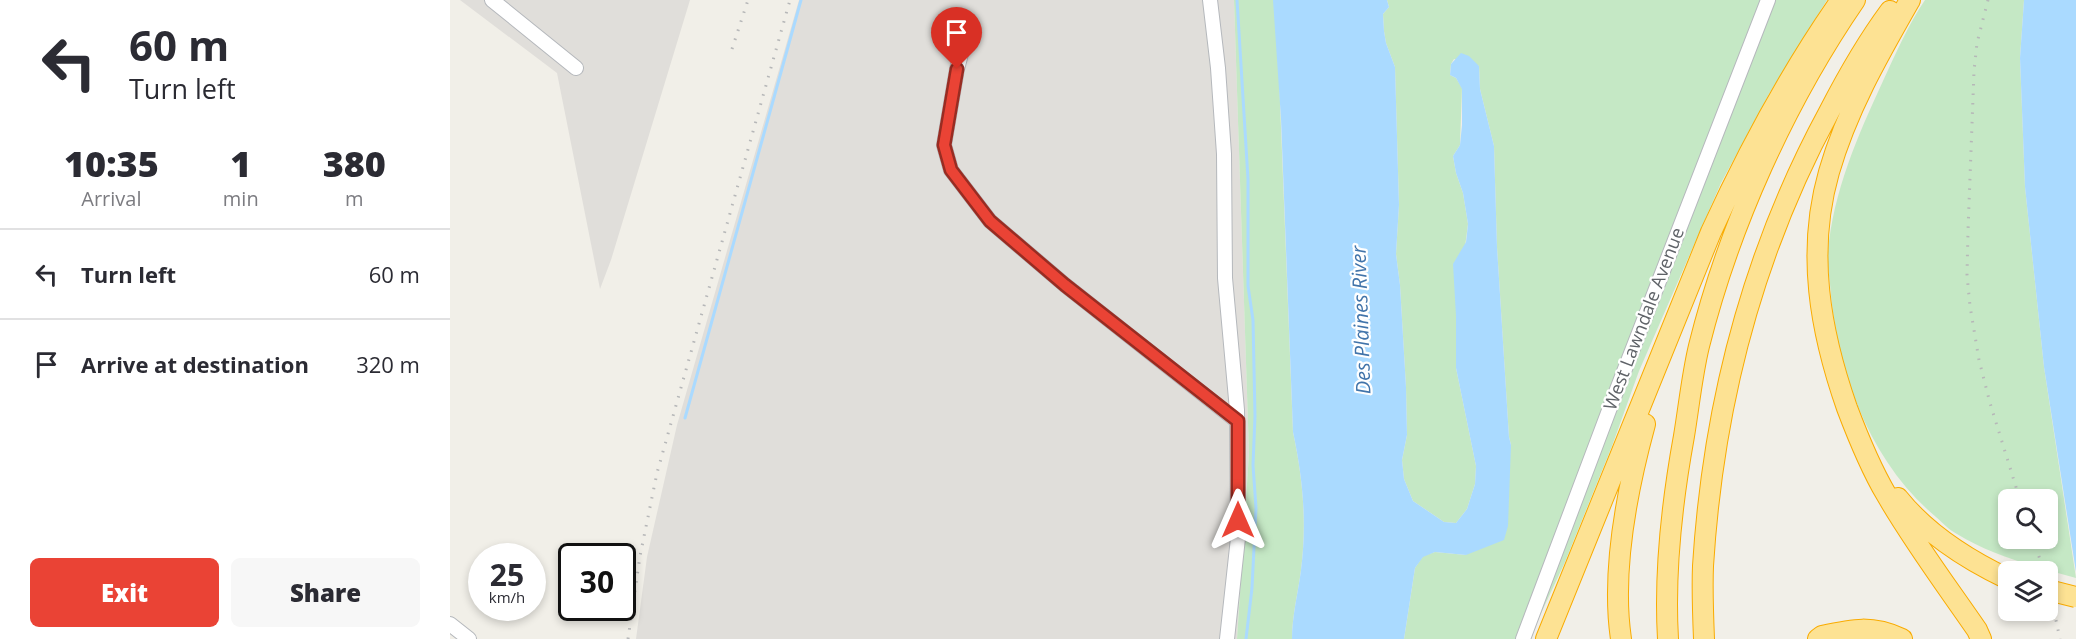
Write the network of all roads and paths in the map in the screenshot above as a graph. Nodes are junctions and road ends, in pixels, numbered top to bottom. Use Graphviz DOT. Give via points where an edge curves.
graph roads {
  1 [pos="492,0"];
  2 [pos="1210,0"];
  3 [pos="1768,0"];
  4 [pos="1841,0"];
  5 [pos="1855,0"];
  6 [pos="1899,0"];
  7 [pos="1910,0"];
  8 [pos="966,35"];
  9 [pos="576,68"];
  10 [pos="1663,351"];
  11 [pos="1238,421"];
  12 [pos="1852,421"];
  13 [pos="1998,574"];
  14 [pos="2058,592"];
  15 [pos="2076,597"];
  16 [pos="450,624"];
  17 [pos="469,639"];
  18 [pos="1227,639"];
  19 [pos="1522,639"];
  20 [pos="1546,639"];
  21 [pos="1621,639"];
  22 [pos="1668,639"];
  23 [pos="1704,639"];
  24 [pos="1818,639"];
  25 [pos="1902,639"];
  26 [pos="1982,639"];
  1 -- 9 [label="street"];
  2 -- 11 [label="street" via="1224,154 1225,278"];
  3 -- 19 [label="street, West Lawndale Avenue"];
  4 -- 10 [label="highway" via="1770,112 1737,176"];
  5 -- 22 [label="highway" via="1786,117 1761,169 1717,284 1699,348 1672,509"];
  6 -- 23 [label="highway" via="1857,62 1809,149 1764,253 1745,315 1713,466 1703,568"];
  7 -- 12 [label="highway" via="1843,128 1819,220 1817,271 1824,331"];
  8 -- 11 [label="street" via="944,145 951,170 990,221"];
  10 -- 20 [label="highway"];
  10 -- 21 [label="highway" via="1640,440 1621,544"];
  11 -- 18 [label="street" via="1238,538"];
  12 -- 13 [label="highway" via="1880,474 1900,501 1955,548"];
  12 -- 26 [label="highway" via="1885,493"];
  14 -- 15 [label="highway, bridge"];
  16 -- 17 [label="street"];
  24 -- 25 [label="highway" via="1856,629 1889,633"];
}
